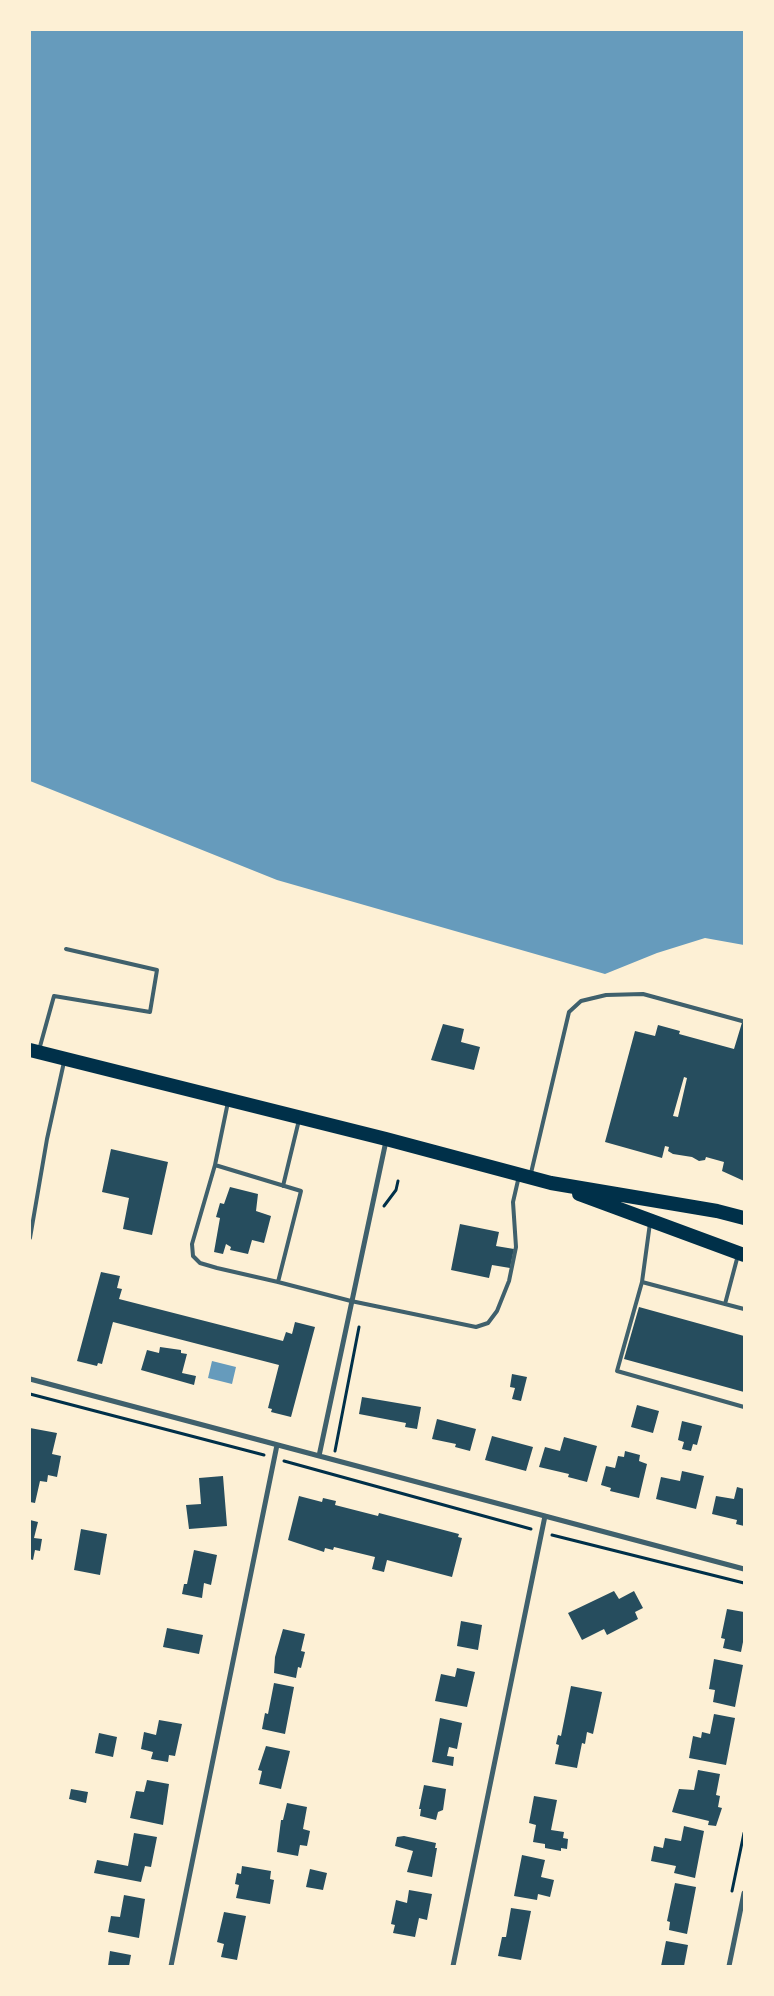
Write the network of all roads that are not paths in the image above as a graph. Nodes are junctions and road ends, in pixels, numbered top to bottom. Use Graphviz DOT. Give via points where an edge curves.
graph roads {
  1 [pos="66,949"];
  2 [pos="742,1021"];
  3 [pos="34,1051"];
  4 [pos="65,1058"];
  5 [pos="229,1099"];
  6 [pos="300,1117"];
  7 [pos="386,1138"];
  8 [pos="215,1165"];
  9 [pos="525,1176"];
  10 [pos="551,1183"];
  11 [pos="283,1186"];
  12 [pos="744,1218"];
  13 [pos="651,1221"];
  14 [pos="30,1238"];
  15 [pos="741,1254"];
  16 [pos="278,1282"];
  17 [pos="642,1282"];
  18 [pos="351,1301"];
  19 [pos="725,1304"];
  20 [pos="744,1309"];
  21 [pos="30,1379"];
  22 [pos="744,1407"];
  23 [pos="277,1445"];
  24 [pos="319,1456"];
  25 [pos="545,1516"];
  26 [pos="744,1569"];
  27 [pos="744,1894"];
  28 [pos="171,1966"];
  29 [pos="454,1966"];
  30 [pos="729,1966"];
  1 -- 3 [label="lane" via="157,970 150,1012 54,996"];
  2 -- 9 [label="lane" via="643,994 606,995 581,1001 569,1012"];
  3 -- 4 [label="highway"];
  4 -- 5 [label="highway"];
  4 -- 14 [label="lane"];
  5 -- 6 [label="highway"];
  5 -- 8 [label="lane"];
  6 -- 7 [label="highway"];
  6 -- 11 [label="lane"];
  7 -- 9 [label="highway"];
  7 -- 18 [label="street"];
  8 -- 11 [label="lane"];
  8 -- 16 [label="lane" via="192,1244 193,1256 200,1263"];
  9 -- 10 [label="highway"];
  9 -- 18 [label="lane" via="513,1202 516,1247 509,1281 497,1311 488,1323 476,1328"];
  10 -- 12 [label="highway"];
  10 -- 13 [label="highway"];
  11 -- 16 [label="lane" via="301,1191"];
  13 -- 15 [label="highway"];
  13 -- 17 [label="lane"];
  15 -- 19 [label="lane"];
  16 -- 18 [label="lane"];
  17 -- 19 [label="lane"];
  17 -- 22 [label="lane" via="617,1371"];
  18 -- 24 [label="street"];
  19 -- 20 [label="lane"];
  21 -- 23 [label="street"];
  23 -- 24 [label="street"];
  23 -- 28 [label="street"];
  24 -- 25 [label="street"];
  25 -- 26 [label="street"];
  25 -- 29 [label="street"];
  27 -- 30 [label="street"];
}
